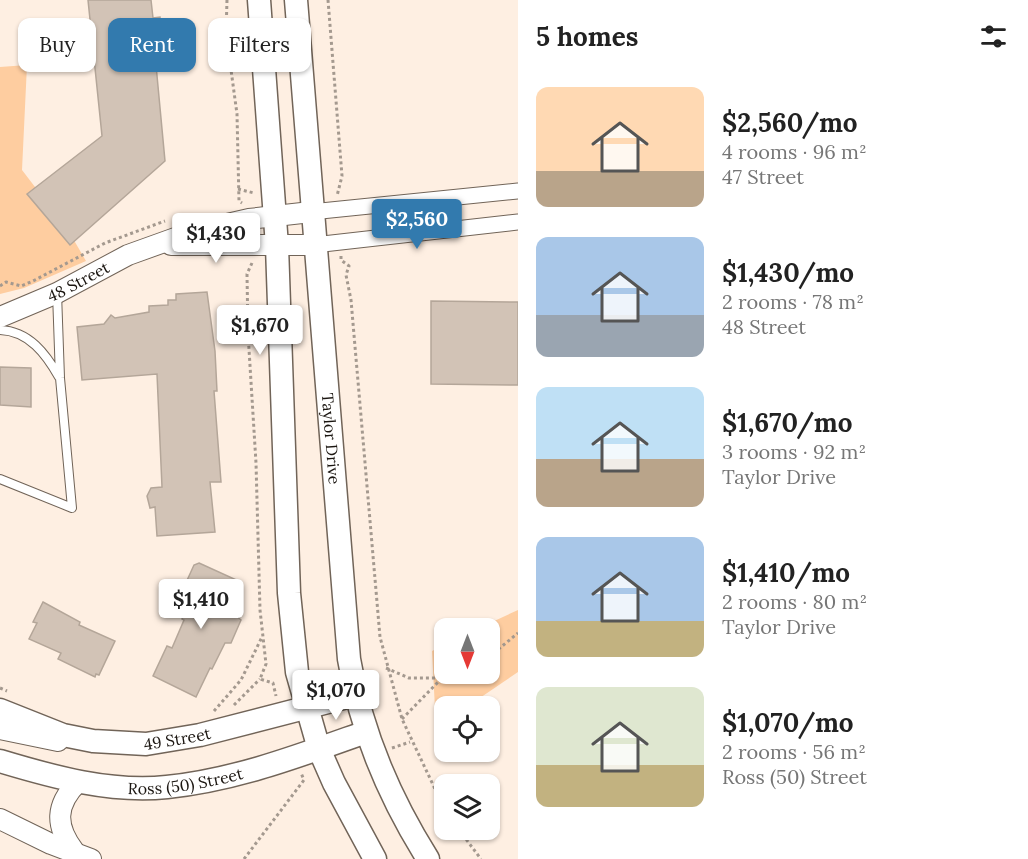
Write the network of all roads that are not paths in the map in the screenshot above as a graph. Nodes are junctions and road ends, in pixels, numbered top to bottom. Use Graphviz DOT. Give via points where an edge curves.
graph roads {
  1 [pos="259,0"];
  2 [pos="296,0"];
  3 [pos="518,191"];
  4 [pos="311,212"];
  5 [pos="275,216"];
  6 [pos="518,222"];
  7 [pos="156,245"];
  8 [pos="314,245"];
  9 [pos="277,246"];
  10 [pos="57,292"];
  11 [pos="0,317"];
  12 [pos="0,330"];
  13 [pos="60,378"];
  14 [pos="0,479"];
  15 [pos="355,694"];
  16 [pos="4,701"];
  17 [pos="305,706"];
  18 [pos="0,729"];
  19 [pos="366,732"];
  20 [pos="93,741"];
  21 [pos="319,749"];
  22 [pos="0,761"];
  23 [pos="78,782"];
  24 [pos="0,819"];
  25 [pos="83,855"];
  26 [pos="375,859"];
  27 [pos="428,859"];
  1 -- 5 [label="main road"];
  2 -- 4 [label="main road, Taylor Drive"];
  3 -- 4 [label="street"];
  4 -- 5 [label="street, 48 Street"];
  4 -- 8 [label="main road, Taylor Drive"];
  5 -- 7 [label="street, 48 Street" via="202,230"];
  5 -- 9 [label="main road"];
  6 -- 8 [label="street"];
  7 -- 9 [label="street, 48 Street"];
  7 -- 10 [label="street, 48 Street"];
  8 -- 9 [label="street, 48 Street"];
  8 -- 15 [label="main road, Taylor Drive" via="345,624"];
  9 -- 17 [label="main road" via="289,593 297,672"];
  10 -- 11 [label="street, 48 Street"];
  10 -- 13 [label="lane"];
  12 -- 13 [label="lane" via="28,339 43,352"];
  13 -- 14 [label="lane" via="72,508"];
  15 -- 17 [label="main road, 49 Street"];
  15 -- 19 [label="main road, Taylor Drive"];
  16 -- 20 [label="main road, 49 Street" via="63,735"];
  17 -- 20 [label="main road, 49 Street" via="146,744"];
  17 -- 21 [label="main road"];
  18 -- 20 [label="street" via="56,741"];
  19 -- 21 [label="main road, Ross (50) Street"];
  19 -- 27 [label="main road, Taylor Drive" via="386,787"];
  21 -- 23 [label="main road, Ross (50) Street" via="260,769 166,787"];
  21 -- 26 [label="main road"];
  22 -- 23 [label="main road, Ross (50) Street"];
  23 -- 25 [label="street" via="69,792 60,815 63,837"];
  24 -- 25 [label="street"];
}
